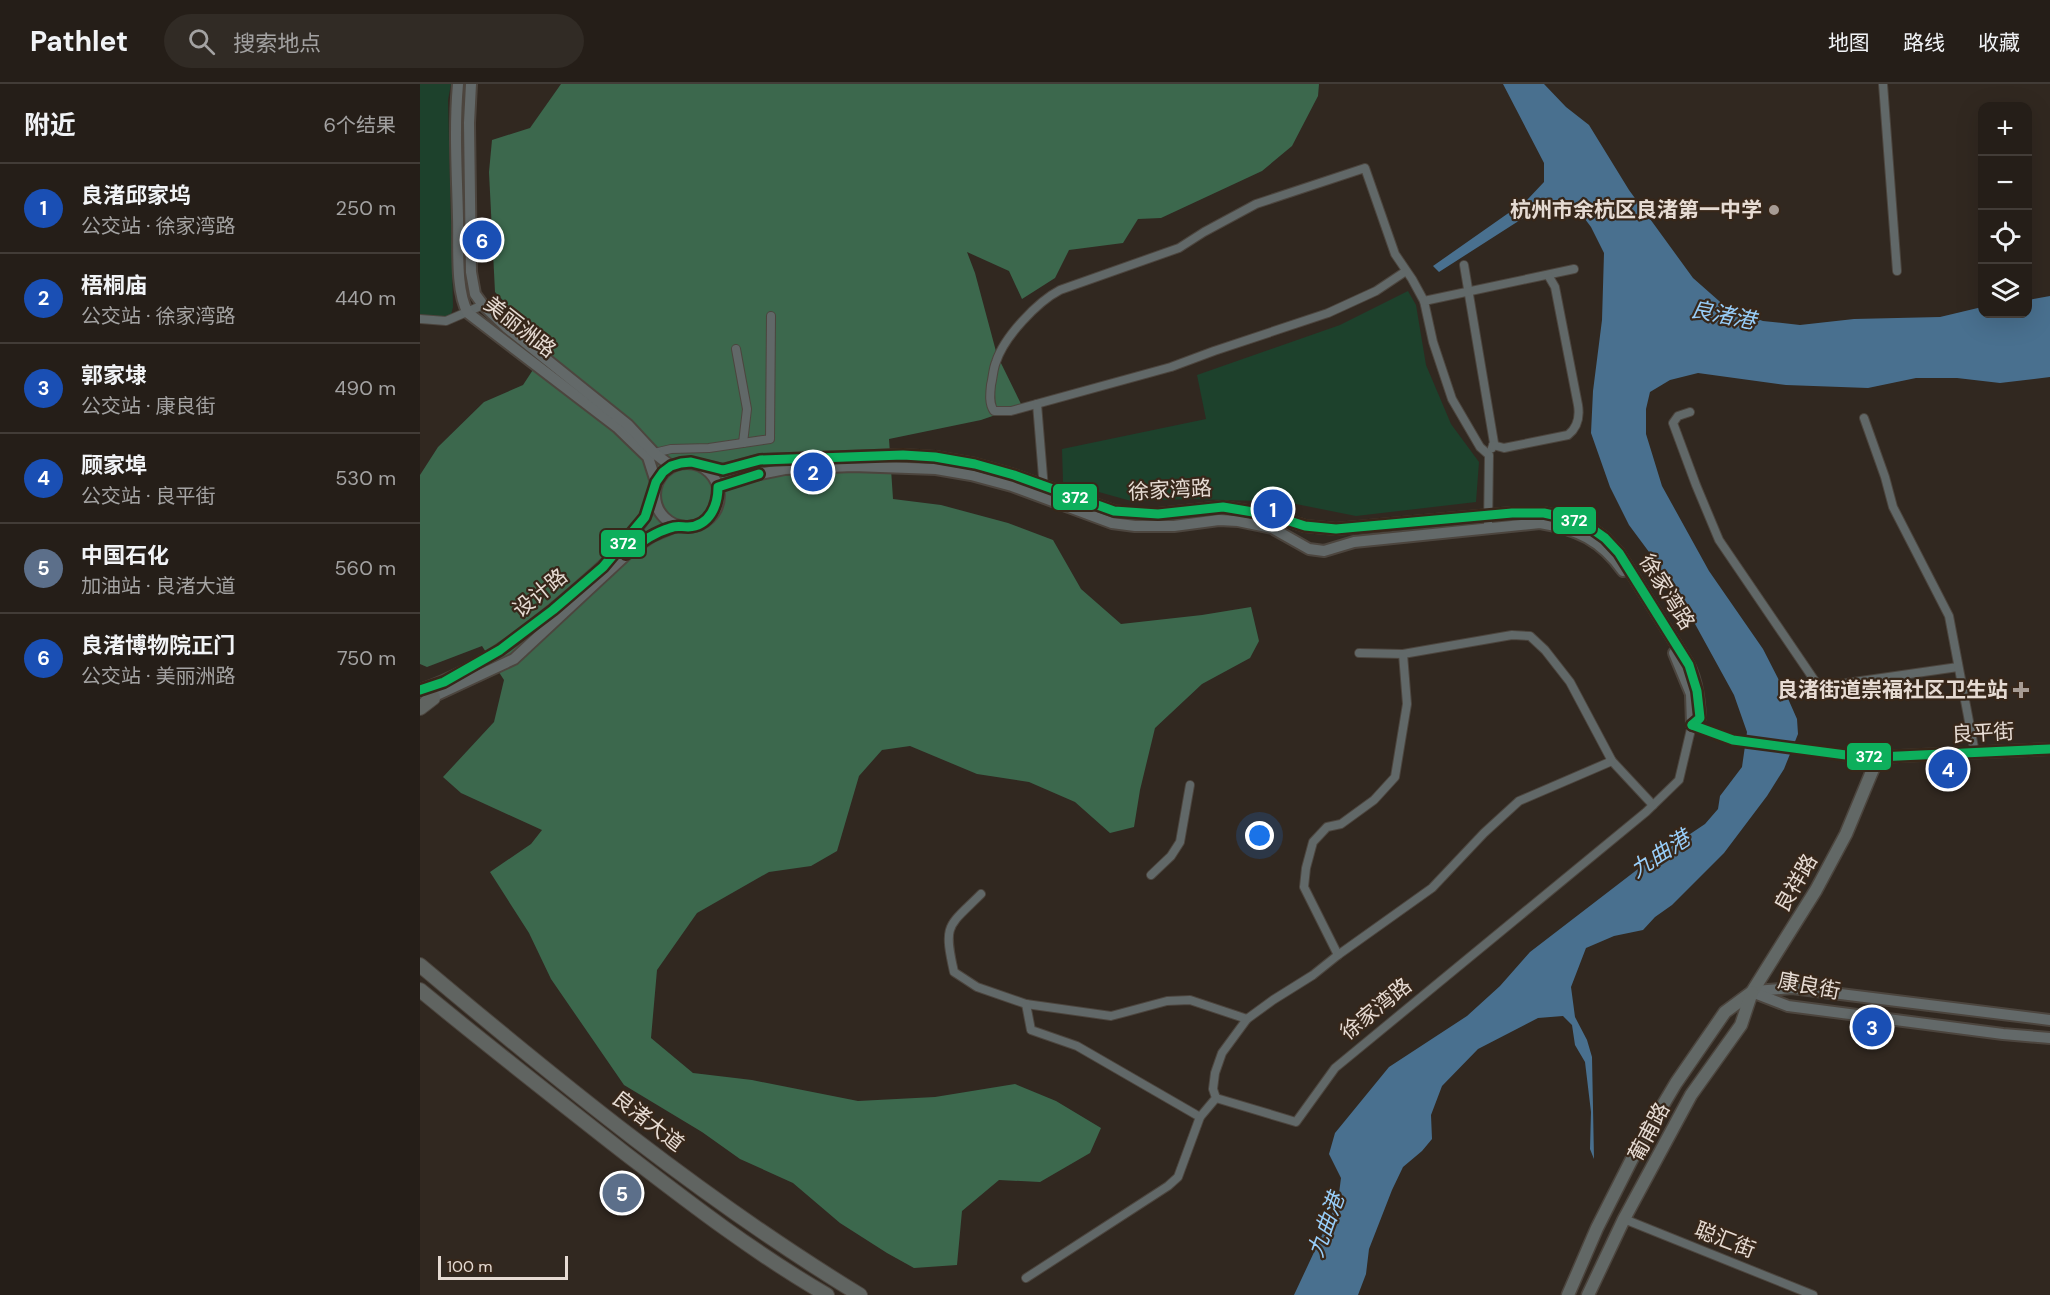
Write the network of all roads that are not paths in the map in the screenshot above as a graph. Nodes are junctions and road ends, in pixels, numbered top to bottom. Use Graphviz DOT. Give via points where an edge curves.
graph roads {
  1 [pos="458,84"];
  2 [pos="471,84"];
  3 [pos="1883,84"];
  4 [pos="1464,265"];
  5 [pos="1574,269"];
  6 [pos="1406,271"];
  7 [pos="1897,271"];
  8 [pos="1548,275"];
  9 [pos="1468,291"];
  10 [pos="1424,301"];
  11 [pos="483,305"];
  12 [pos="468,313"];
  13 [pos="771,316"];
  14 [pos="420,319"];
  15 [pos="736,350"];
  16 [pos="1037,404"];
  17 [pos="1690,412"];
  18 [pos="1864,418"];
  19 [pos="743,443"];
  20 [pos="1493,445"];
  21 [pos="654,453"];
  22 [pos="1489,455"];
  23 [pos="701,465"];
  24 [pos="671,466"];
  25 [pos="1044,486"];
  26 [pos="655,487"];
  27 [pos="718,487"];
  28 [pos="1045,498"];
  29 [pos="1488,516"];
  30 [pos="676,526"];
  31 [pos="1488,528"];
  32 [pos="1359,653"];
  33 [pos="1403,654"];
  34 [pos="1958,667"];
  35 [pos="420,690"];
  36 [pos="427,700"];
  37 [pos="420,708"];
  38 [pos="1692,725"];
  39 [pos="2050,749"];
  40 [pos="1975,753"];
  41 [pos="1846,755"];
  42 [pos="1878,757"];
  43 [pos="1612,761"];
  44 [pos="1191,785"];
  45 [pos="1653,806"];
  46 [pos="1151,874"];
  47 [pos="981,894"];
  48 [pos="1338,955"];
  49 [pos="420,965"];
  50 [pos="420,990"];
  51 [pos="1752,992"];
  52 [pos="1026,1004"];
  53 [pos="1725,1012"];
  54 [pos="1247,1019"];
  55 [pos="2050,1020"];
  56 [pos="2050,1038"];
  57 [pos="1216,1098"];
  58 [pos="1200,1117"];
  59 [pos="1624,1219"];
  60 [pos="1026,1278"];
  61 [pos="827,1295"];
  62 [pos="860,1295"];
  63 [pos="1568,1295"];
  64 [pos="1588,1295"];
  65 [pos="1814,1295"];
  1 -- 12 [label="street, 美丽洲路" via="455,112 459,266 463,304"];
  2 -- 11 [label="street, 美丽洲路" via="471,272 475,294"];
  3 -- 7 [label="street"];
  4 -- 9 [label="street"];
  5 -- 8 [label="street"];
  6 -- 10 [label="street"];
  6 -- 16 [label="street" via="1376,291 1328,313 1171,367"];
  6 -- 16 [label="street" via="1395,254 1365,168 1256,204 1179,248 1047,297 1002,348 990,391 994,411"];
  8 -- 9 [label="street"];
  8 -- 20 [label="street" via="1555,287 1578,421 1568,435 1504,448"];
  9 -- 10 [label="street"];
  9 -- 20 [label="street"];
  10 -- 22 [label="street" via="1452,399 1480,447"];
  11 -- 12 [label="street"];
  11 -- 21 [label="street, 美丽洲路" via="628,425"];
  12 -- 14 [label="street" via="446,321"];
  12 -- 26 [label="street, 美丽洲路" via="617,427 648,457"];
  13 -- 19 [label="street" via="770,439"];
  15 -- 19 [label="street" via="747,409"];
  16 -- 25 [label="street"];
  17 -- 34 [label="street" via="1678,416 1673,423 1719,540 1819,687"];
  18 -- 34 [label="street" via="1893,507 1949,616"];
  19 -- 21 [label="street"];
  20 -- 22 [label="street"];
  21 -- 24 [label="street, 美丽洲路"];
  22 -- 29 [label="street"];
  23 -- 24 [label="street" via="691,462"];
  23 -- 25 [label="street, 徐家湾路" via="723,470 760,460 903,455 975,464"];
  23 -- 27 [label="street" via="715,478"];
  24 -- 26 [label="street"];
  25 -- 28 [label="street"];
  25 -- 29 [label="street, 徐家湾路" via="1114,511 1158,514 1222,507 1336,530"];
  26 -- 30 [label="street" via="659,513"];
  26 -- 35 [label="street, 设计路" via="645,517 603,567 500,650 444,682"];
  27 -- 28 [label="street, 徐家湾路" via="785,469 853,466 936,469 971,475"];
  27 -- 30 [label="street" via="719,497 712,515 696,526"];
  28 -- 31 [label="street, 徐家湾路" via="1112,523 1135,526 1238,521 1272,528 1310,549 1324,551 1354,542"];
  29 -- 31 [label="street"];
  29 -- 38 [label="street, 徐家湾路" via="1544,513 1571,519 1605,538 1619,553 1695,676 1700,718"];
  30 -- 36 [label="street, 设计路" via="629,552 514,659"];
  31 -- 38 [label="street, 徐家湾路" via="1540,523 1563,527 1597,542 1614,558 1678,658 1691,694"];
  32 -- 33 [label="street"];
  33 -- 43 [label="street" via="1512,635 1530,636 1570,682"];
  33 -- 48 [label="street" via="1407,704 1395,777 1374,800 1341,824 1327,827 1313,842 1306,868 1304,887"];
  34 -- 40 [label="street"];
  36 -- 37 [label="highway"];
  38 -- 41 [label="street" via="1733,740"];
  38 -- 45 [label="street, 徐家湾路" via="1679,780"];
  39 -- 40 [label="street, 良平街"];
  40 -- 42 [label="street, 良平街"];
  41 -- 42 [label="street, 良平街"];
  42 -- 51 [label="main road, 良祥路" via="1846,834 1816,890"];
  43 -- 45 [label="street"];
  43 -- 48 [label="street" via="1519,801 1432,888"];
  44 -- 46 [label="street" via="1180,842"];
  45 -- 57 [label="street, 徐家湾路" via="1335,1068 1296,1122"];
  47 -- 52 [label="street" via="950,926 947,942 954,972 978,987"];
  48 -- 54 [label="street"];
  49 -- 62 [label="highway, 良渚大道" via="521,1049 721,1203"];
  50 -- 61 [label="highway, 良渚大道" via="697,1207 784,1270"];
  51 -- 53 [label="main road, 良祥路"];
  51 -- 55 [label="street, 康良街" via="1792,988"];
  51 -- 56 [label="street, 康良街" via="1788,1006"];
  51 -- 59 [label="main road, 葡甫路" via="1741,1025 1691,1095"];
  52 -- 54 [label="street" via="1111,1016 1167,1001 1190,1000"];
  52 -- 58 [label="street" via="1031,1030 1077,1046"];
  53 -- 63 [label="main road, 葡甫路" via="1638,1147"];
  54 -- 57 [label="street" via="1222,1053 1215,1073"];
  57 -- 58 [label="street"];
  58 -- 60 [label="street" via="1178,1177"];
  59 -- 64 [label="main road, 葡甫路"];
  59 -- 65 [label="street, 聪汇街"];
}
